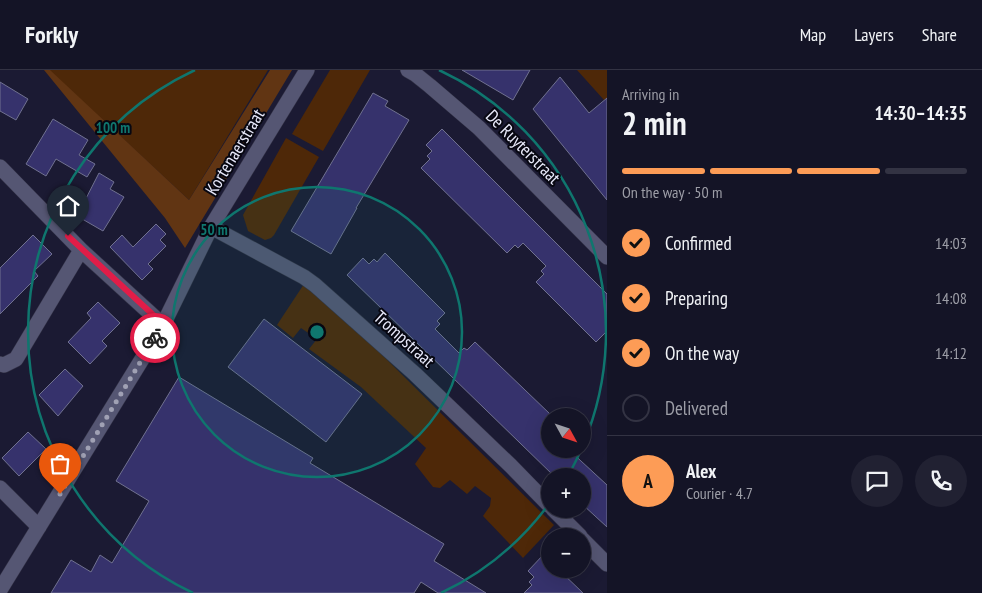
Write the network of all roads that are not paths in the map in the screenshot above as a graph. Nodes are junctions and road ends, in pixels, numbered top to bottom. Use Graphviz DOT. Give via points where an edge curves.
graph roads {
  1 [pos="307,70"];
  2 [pos="408,70"];
  3 [pos="0,167"];
  4 [pos="211,227"];
  5 [pos="81,250"];
  6 [pos="607,257"];
  7 [pos="163,324"];
  8 [pos="0,364"];
  9 [pos="0,488"];
  10 [pos="541,497"];
  11 [pos="562,518"];
  12 [pos="39,527"];
  13 [pos="571,528"];
  14 [pos="591,548"];
  15 [pos="607,564"];
  16 [pos="0,590"];
  1 -- 4 [label="street, Kortenaerstraat"];
  2 -- 6 [label="street, De Ruyterstraat" via="479,128"];
  3 -- 5 [label="street"];
  4 -- 7 [label="street, Kortenaerstraat"];
  4 -- 10 [label="street, Trompstraat" via="315,285 415,374"];
  5 -- 7 [label="street"];
  5 -- 8 [label="street" via="16,359"];
  7 -- 12 [label="street, Kortenaerstraat"];
  9 -- 12 [label="street"];
  11 -- 13 [label="street"];
  12 -- 16 [label="street, Kortenaerstraat"];
  14 -- 15 [label="street"];
}
